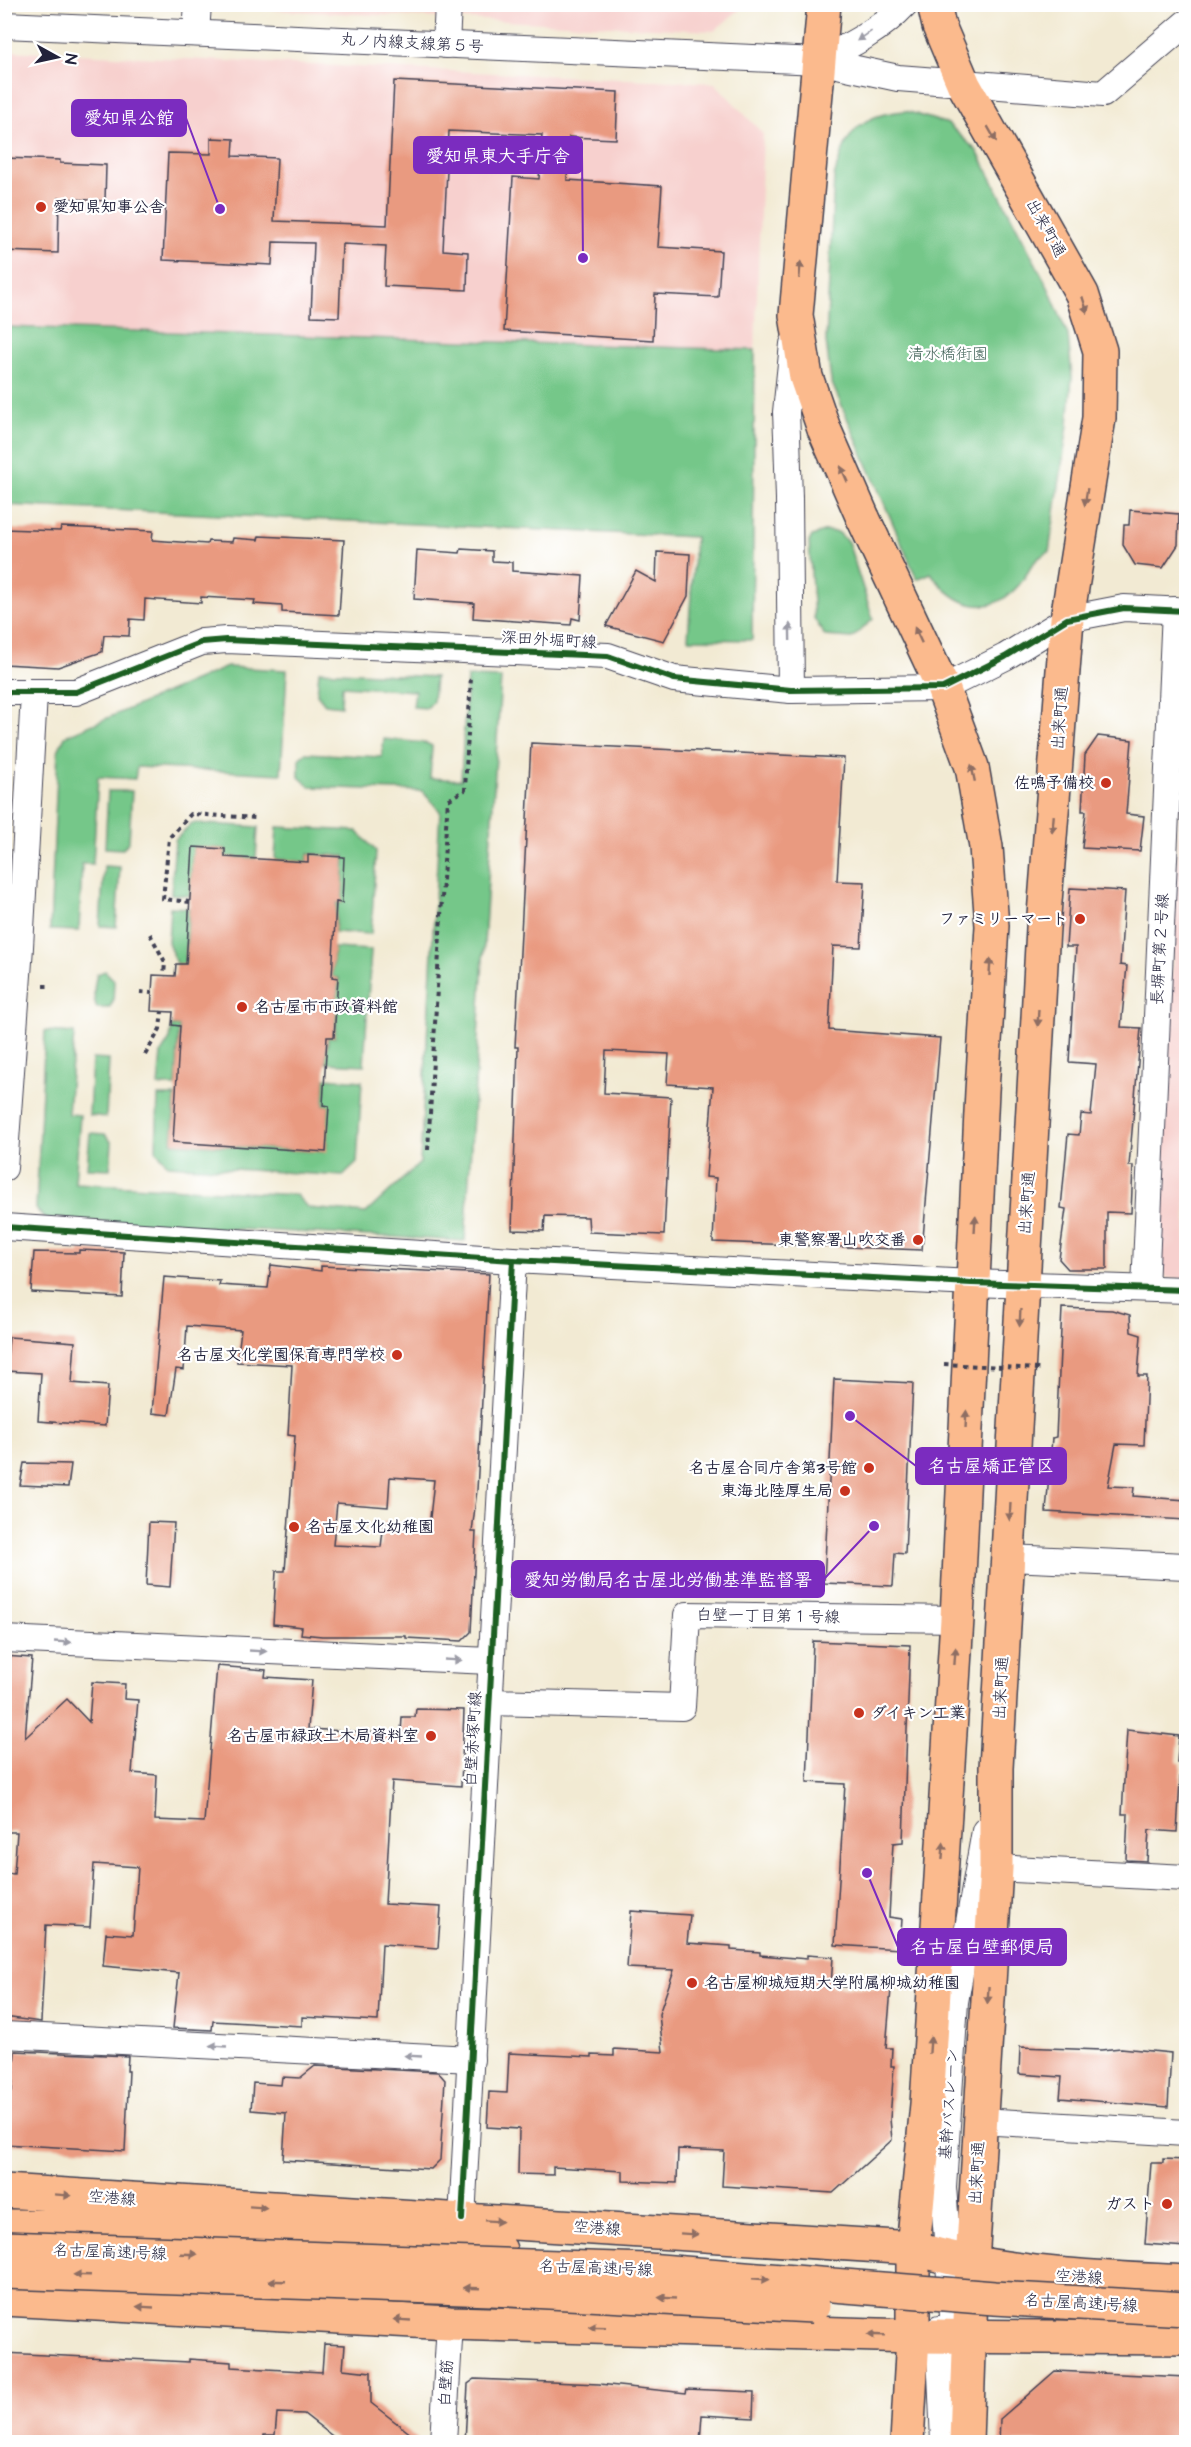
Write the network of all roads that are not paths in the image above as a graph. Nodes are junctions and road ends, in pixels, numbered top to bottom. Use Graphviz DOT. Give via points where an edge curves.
graph roads {
  1 [pos="198,4"];
  2 [pos="448,4"];
  3 [pos="824,4"];
  4 [pos="905,4"];
  5 [pos="934,4"];
  6 [pos="4,25"];
  7 [pos="1184,28"];
  8 [pos="196,33"];
  9 [pos="446,45"];
  10 [pos="819,61"];
  11 [pos="964,85"];
  12 [pos="796,315"];
  13 [pos="1181,611"];
  14 [pos="1067,619"];
  15 [pos="943,688"];
  16 [pos="791,690"];
  17 [pos="4,692"];
  18 [pos="34,694"];
  19 [pos="12,947"];
  20 [pos="4,1168"];
  21 [pos="4,1227"];
  22 [pos="513,1260"];
  23 [pos="972,1283"];
  24 [pos="1022,1283"];
  25 [pos="1145,1288"];
  26 [pos="1186,1290"];
  27 [pos="1007,1558"];
  28 [pos="1186,1566"];
  29 [pos="957,1619"];
  30 [pos="4,1639"];
  31 [pos="490,1661"];
  32 [pos="488,1702"];
  33 [pos="996,1768"];
  34 [pos="996,1868"];
  35 [pos="1186,1878"];
  36 [pos="4,2035"];
  37 [pos="471,2059"];
  38 [pos="980,2121"];
  39 [pos="1186,2133"];
  40 [pos="4,2191"];
  41 [pos="462,2219"];
  42 [pos="4,2226"];
  43 [pos="4,2248"];
  44 [pos="942,2255"];
  45 [pos="647,2270"];
  46 [pos="4,2272"];
  47 [pos="1186,2282"];
  48 [pos="4,2299"];
  49 [pos="1186,2309"];
  50 [pos="450,2323"];
  51 [pos="1186,2325"];
  52 [pos="944,2336"];
  53 [pos="1186,2338"];
  54 [pos="443,2442"];
  55 [pos="907,2442"];
  56 [pos="944,2442"];
  57 [pos="965,2442"];
  1 -- 8 [label="street"];
  2 -- 9 [label="street"];
  3 -- 10 [label="main road, 出来町通"];
  4 -- 10 [label="street, one-way" via="852,44"];
  5 -- 11 [label="main road, 出来町通"];
  6 -- 8 [label="street, 丸ノ内線支線第５号"];
  7 -- 11 [label="street, 丸ノ内線支線第５号" via="1103,94"];
  8 -- 9 [label="street, 丸ノ内線支線第５号"];
  9 -- 10 [label="street, 丸ノ内線支線第５号"];
  10 -- 11 [label="street, 丸ノ内線支線第５号" via="898,78"];
  12 -- 10 [label="main road, 出来町通, one-way"];
  11 -- 14 [label="main road, 出来町通, one-way" via="1082,294 1100,351 1099,417"];
  15 -- 12 [label="main road, 出来町通, one-way, bridge" via="824,429 806,377"];
  16 -- 12 [label="street, one-way, bridge" via="786,412"];
  13 -- 14 [label="street, 深田外堀町線" via="1124,608"];
  13 -- 25 [label="street, 長塀町第２号線"];
  14 -- 15 [label="street, 深田外堀町線" via="1005,657"];
  14 -- 24 [label="main road, 出来町通, one-way" via="1043,928"];
  15 -- 16 [label="street, 深田外堀町線"];
  23 -- 15 [label="main road, 出来町通, one-way" via="992,926 986,847 972,767"];
  16 -- 18 [label="street, 深田外堀町線" via="674,679 608,656 226,640 202,642 76,692"];
  17 -- 18 [label="street, 深田外堀町線"];
  18 -- 19 [label="street"];
  19 -- 20 [label="street"];
  21 -- 22 [label="street"];
  22 -- 23 [label="street"];
  22 -- 31 [label="street, 白壁赤塚町線"];
  23 -- 24 [label="street"];
  29 -- 23 [label="main road, 出来町通, one-way"];
  24 -- 25 [label="street"];
  24 -- 27 [label="main road, 出来町通, one-way"];
  25 -- 26 [label="street"];
  27 -- 28 [label="street"];
  27 -- 33 [label="main road, 出来町通"];
  29 -- 32 [label="street, 白壁一丁目第１号線" via="687,1615 682,1707"];
  44 -- 29 [label="main road, 出来町通, one-way" via="927,2104"];
  30 -- 31 [label="street, one-way"];
  31 -- 32 [label="street, 白壁赤塚町線"];
  32 -- 37 [label="street, 白壁赤塚町線"];
  33 -- 34 [label="main road, 出来町通"];
  33 -- 44 [label="street, 基幹バスレーン" via="955,2002"];
  34 -- 35 [label="street"];
  34 -- 38 [label="main road, 出来町通, one-way"];
  37 -- 36 [label="street, one-way"];
  37 -- 41 [label="street, 白壁赤塚町線"];
  38 -- 39 [label="street"];
  38 -- 44 [label="main road, 出来町通"];
  40 -- 41 [label="main road, 空港線, one-way"];
  41 -- 44 [label="main road, 空港線, one-way"];
  42 -- 45 [label="main road" via="120,2227 375,2241 628,2260"];
  43 -- 45 [label="main road, 名古屋高速1号線, one-way, bridge"];
  44 -- 47 [label="main road, 空港線" via="1045,2275"];
  44 -- 52 [label="main road, 出来町通"];
  44 -- 52 [label="main road, 出来町通"];
  45 -- 49 [label="main road, 名古屋高速1号線, one-way, bridge"];
  51 -- 46 [label="main road, 名古屋高速1号線, one-way, bridge" via="492,2289"];
  50 -- 48 [label="main road, one-way"];
  52 -- 50 [label="main road, one-way"];
  50 -- 54 [label="street, 白壁筋"];
  52 -- 53 [label="main road"];
  52 -- 55 [label="main road, 出来町通"];
  52 -- 56 [label="street"];
  52 -- 57 [label="main road, 出来町通"];
}
